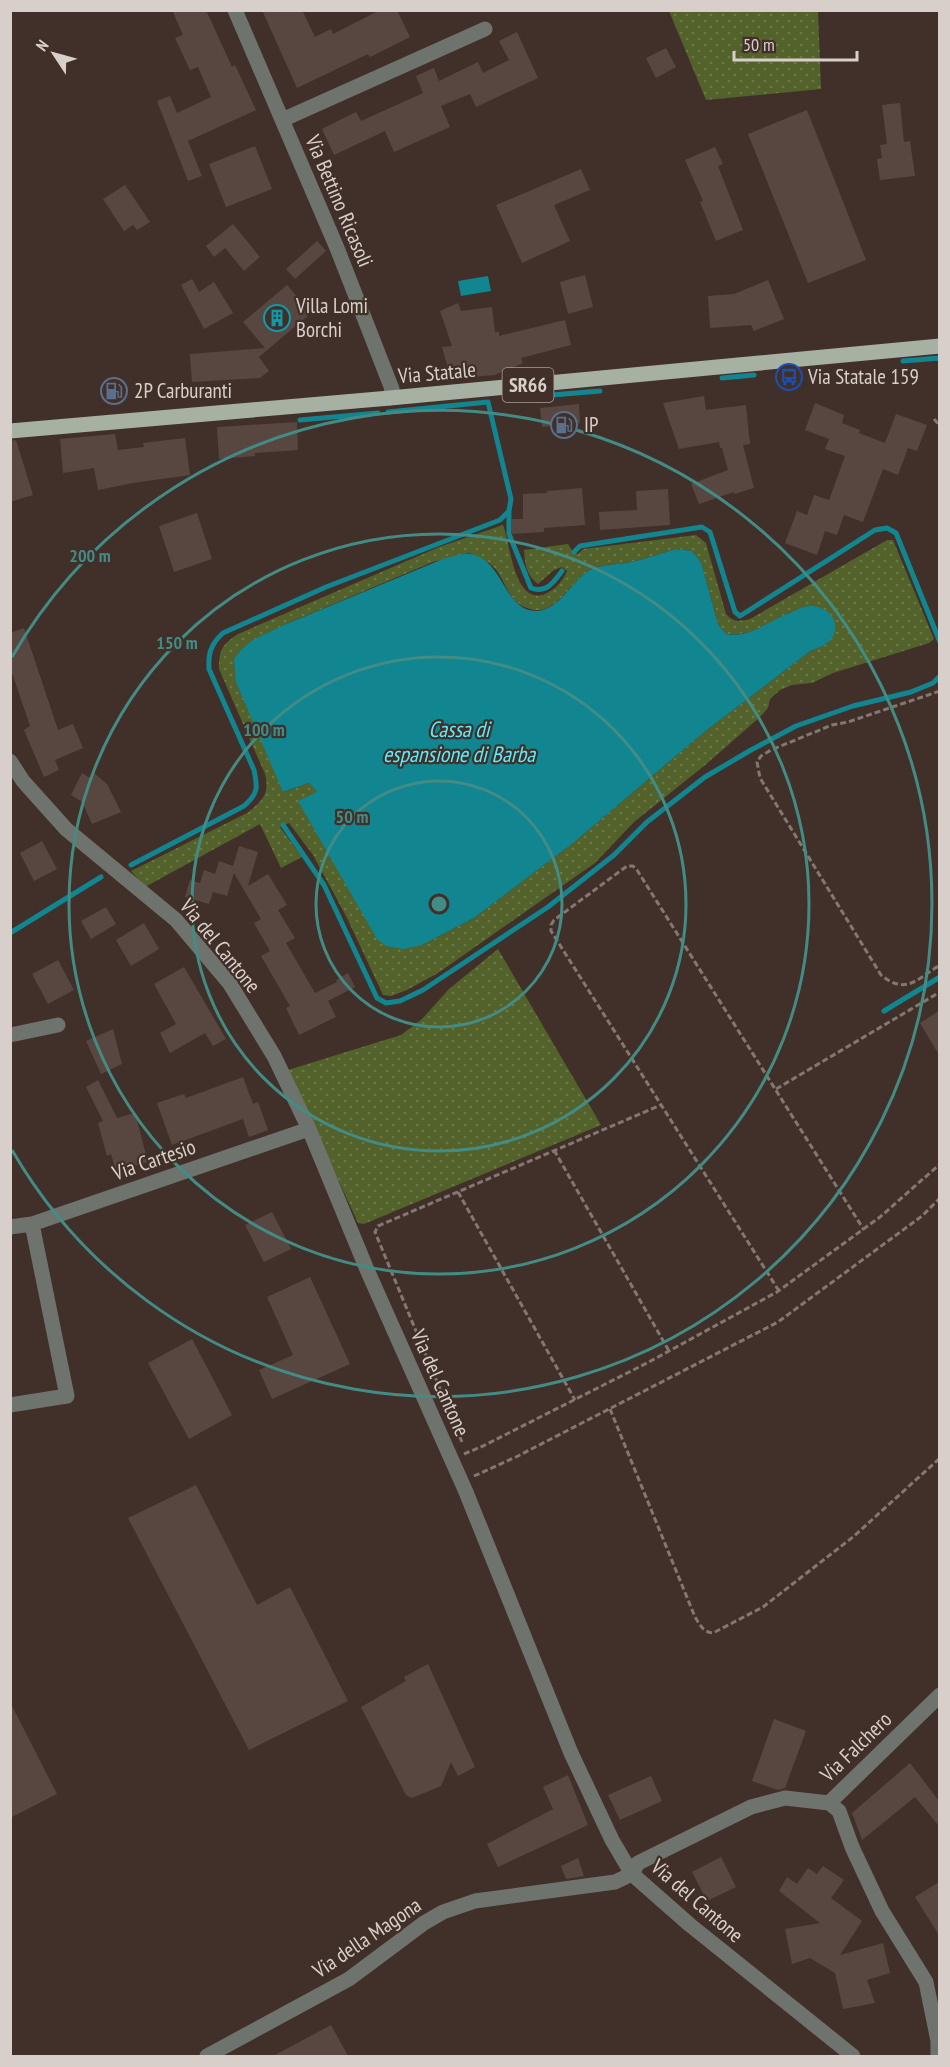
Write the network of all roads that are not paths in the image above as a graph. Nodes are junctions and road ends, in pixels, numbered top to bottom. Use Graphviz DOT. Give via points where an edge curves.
graph roads {
  1 [pos="235,10"];
  2 [pos="485,29"];
  3 [pos="282,120"];
  4 [pos="939,346"];
  5 [pos="390,398"];
  6 [pos="10,431"];
  7 [pos="10,761"];
  8 [pos="58,1026"];
  9 [pos="10,1035"];
  10 [pos="309,1130"];
  11 [pos="32,1224"];
  12 [pos="10,1227"];
  13 [pos="10,1405"];
  14 [pos="939,1695"];
  15 [pos="829,1803"];
  16 [pos="632,1874"];
  17 [pos="207,2056"];
  18 [pos="853,2056"];
  19 [pos="938,2056"];
  1 -- 3 [label="street, Via Bettino Ricasoli"];
  2 -- 3 [label="street, Via Bettino Ricasoli"];
  3 -- 5 [label="street, Via Bettino Ricasoli" via="392,389"];
  4 -- 5 [label="main road, Via Statale / SR66"];
  5 -- 6 [label="main road, Via Statale / SR66"];
  7 -- 10 [label="street, Via del Cantone" via="66,829 176,920 230,984 274,1056"];
  8 -- 9 [label="street"];
  10 -- 11 [label="street, Via Cartesio"];
  10 -- 16 [label="street, Via del Cantone" via="368,1272 458,1456 460,1480 572,1753"];
  11 -- 12 [label="street, Via Cartesio"];
  11 -- 13 [label="street" via="67,1396"];
  14 -- 15 [label="street, Via Falchero"];
  15 -- 16 [label="street, Via Falchero" via="785,1798 751,1807 638,1863"];
  15 -- 19 [label="street" via="839,1811 882,1911 926,1982"];
  16 -- 17 [label="street, Via della Magona" via="615,1882 475,1901 443,1912 349,1980"];
  16 -- 18 [label="street, Via del Cantone"];
}
